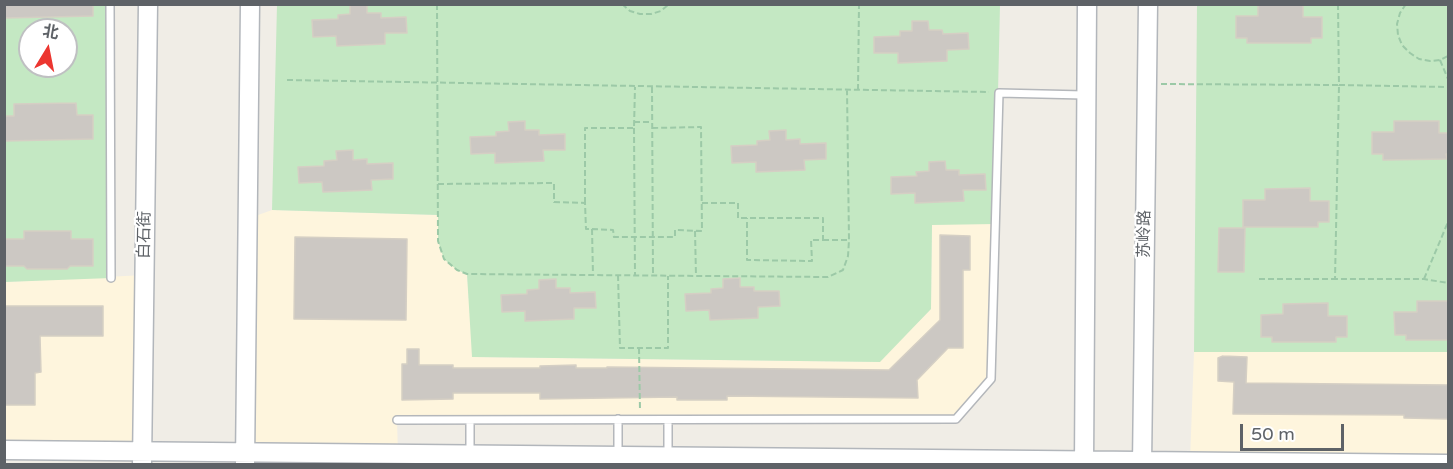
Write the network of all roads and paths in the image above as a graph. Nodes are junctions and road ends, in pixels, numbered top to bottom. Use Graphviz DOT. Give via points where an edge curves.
graph roads {
  1 [pos="110,4"];
  2 [pos="148,4"];
  3 [pos="250,4"];
  4 [pos="437,4"];
  5 [pos="622,4"];
  6 [pos="669,4"];
  7 [pos="859,4"];
  8 [pos="1087,4"];
  9 [pos="1148,4"];
  10 [pos="1338,4"];
  11 [pos="1406,4"];
  12 [pos="1449,56"];
  13 [pos="1440,60"];
  14 [pos="1449,79"];
  15 [pos="287,80"];
  16 [pos="438,83"];
  17 [pos="1147,84"];
  18 [pos="1339,85"];
  19 [pos="634,86"];
  20 [pos="652,86"];
  21 [pos="1449,87"];
  22 [pos="847,90"];
  23 [pos="858,90"];
  24 [pos="999,93"];
  25 [pos="1086,95"];
  26 [pos="634,122"];
  27 [pos="652,122"];
  28 [pos="634,128"];
  29 [pos="652,128"];
  30 [pos="438,184"];
  31 [pos="585,202"];
  32 [pos="702,203"];
  33 [pos="747,218"];
  34 [pos="1449,222"];
  35 [pos="592,229"];
  36 [pos="695,231"];
  37 [pos="635,237"];
  38 [pos="653,237"];
  39 [pos="823,240"];
  40 [pos="849,240"];
  41 [pos="593,275"];
  42 [pos="618,275"];
  43 [pos="635,276"];
  44 [pos="654,276"];
  45 [pos="668,276"];
  46 [pos="696,276"];
  47 [pos="111,278"];
  48 [pos="1258,279"];
  49 [pos="1335,279"];
  50 [pos="1424,279"];
  51 [pos="1449,283"];
  52 [pos="639,348"];
  53 [pos="618,419"];
  54 [pos="398,420"];
  55 [pos="470,420"];
  56 [pos="640,420"];
  57 [pos="668,420"];
  58 [pos="4,450"];
  59 [pos="470,454"];
  60 [pos="618,456"];
  61 [pos="668,456"];
  62 [pos="142,458"];
  63 [pos="245,458"];
  64 [pos="1084,462"];
  65 [pos="1142,463"];
  66 [pos="1449,464"];
  1 -- 47 [label="lane"];
  2 -- 62 [label="street, 白石街"];
  3 -- 63 [label="street"];
  4 -- 16 [label="path"];
  5 -- 6 [label="path" via="640,14 661,11"];
  7 -- 23 [label="path"];
  8 -- 25 [label="street"];
  9 -- 17 [label="street, 苏岭路"];
  10 -- 18 [label="path"];
  11 -- 13 [label="path" via="1397,24 1402,45 1419,59"];
  12 -- 13 [label="path"];
  13 -- 14 [label="path"];
  15 -- 16 [label="path"];
  16 -- 19 [label="path"];
  16 -- 30 [label="path"];
  17 -- 18 [label="path"];
  17 -- 65 [label="street, 苏岭路"];
  18 -- 21 [label="path"];
  18 -- 49 [label="path"];
  19 -- 20 [label="path"];
  19 -- 26 [label="path"];
  20 -- 22 [label="path"];
  20 -- 27 [label="path"];
  22 -- 23 [label="path"];
  22 -- 40 [label="path"];
  23 -- 24 [label="path"];
  24 -- 25 [label="lane"];
  24 -- 57 [label="lane" via="991,379 956,419"];
  25 -- 64 [label="street"];
  26 -- 27 [label="path"];
  26 -- 28 [label="path"];
  27 -- 29 [label="path"];
  28 -- 31 [label="path" via="585,128"];
  28 -- 37 [label="path"];
  29 -- 32 [label="path" via="701,127"];
  29 -- 38 [label="path"];
  30 -- 31 [label="path" via="554,183 554,202"];
  30 -- 41 [label="path" via="438,241 444,259 457,270 466,274"];
  31 -- 35 [label="path" via="586,229"];
  32 -- 33 [label="path" via="738,203 738,218"];
  32 -- 36 [label="path" via="702,231"];
  33 -- 39 [label="path" via="823,218"];
  33 -- 39 [label="path" via="747,260 812,261 811,240"];
  34 -- 50 [label="path"];
  35 -- 37 [label="path" via="614,230 614,237"];
  35 -- 41 [label="path"];
  36 -- 38 [label="path" via="675,230 675,237"];
  36 -- 46 [label="path"];
  37 -- 38 [label="path"];
  37 -- 43 [label="path"];
  38 -- 44 [label="path"];
  39 -- 40 [label="path"];
  40 -- 46 [label="path" via="849,256 843,270 828,277"];
  41 -- 42 [label="path"];
  42 -- 43 [label="path"];
  42 -- 52 [label="path" via="620,348"];
  43 -- 44 [label="path"];
  44 -- 45 [label="path"];
  45 -- 46 [label="path"];
  45 -- 52 [label="path" via="668,348"];
  48 -- 49 [label="path"];
  49 -- 50 [label="path"];
  50 -- 51 [label="path"];
  52 -- 56 [label="path"];
  53 -- 55 [label="lane"];
  53 -- 56 [label="lane"];
  53 -- 60 [label="lane"];
  54 -- 55 [label="lane"];
  55 -- 59 [label="lane"];
  56 -- 57 [label="lane"];
  57 -- 61 [label="lane"];
  58 -- 62 [label="street"];
  59 -- 60 [label="street"];
  59 -- 63 [label="street"];
  60 -- 61 [label="street"];
  61 -- 64 [label="street"];
  62 -- 63 [label="street"];
  64 -- 65 [label="street"];
  65 -- 66 [label="street"];
}
